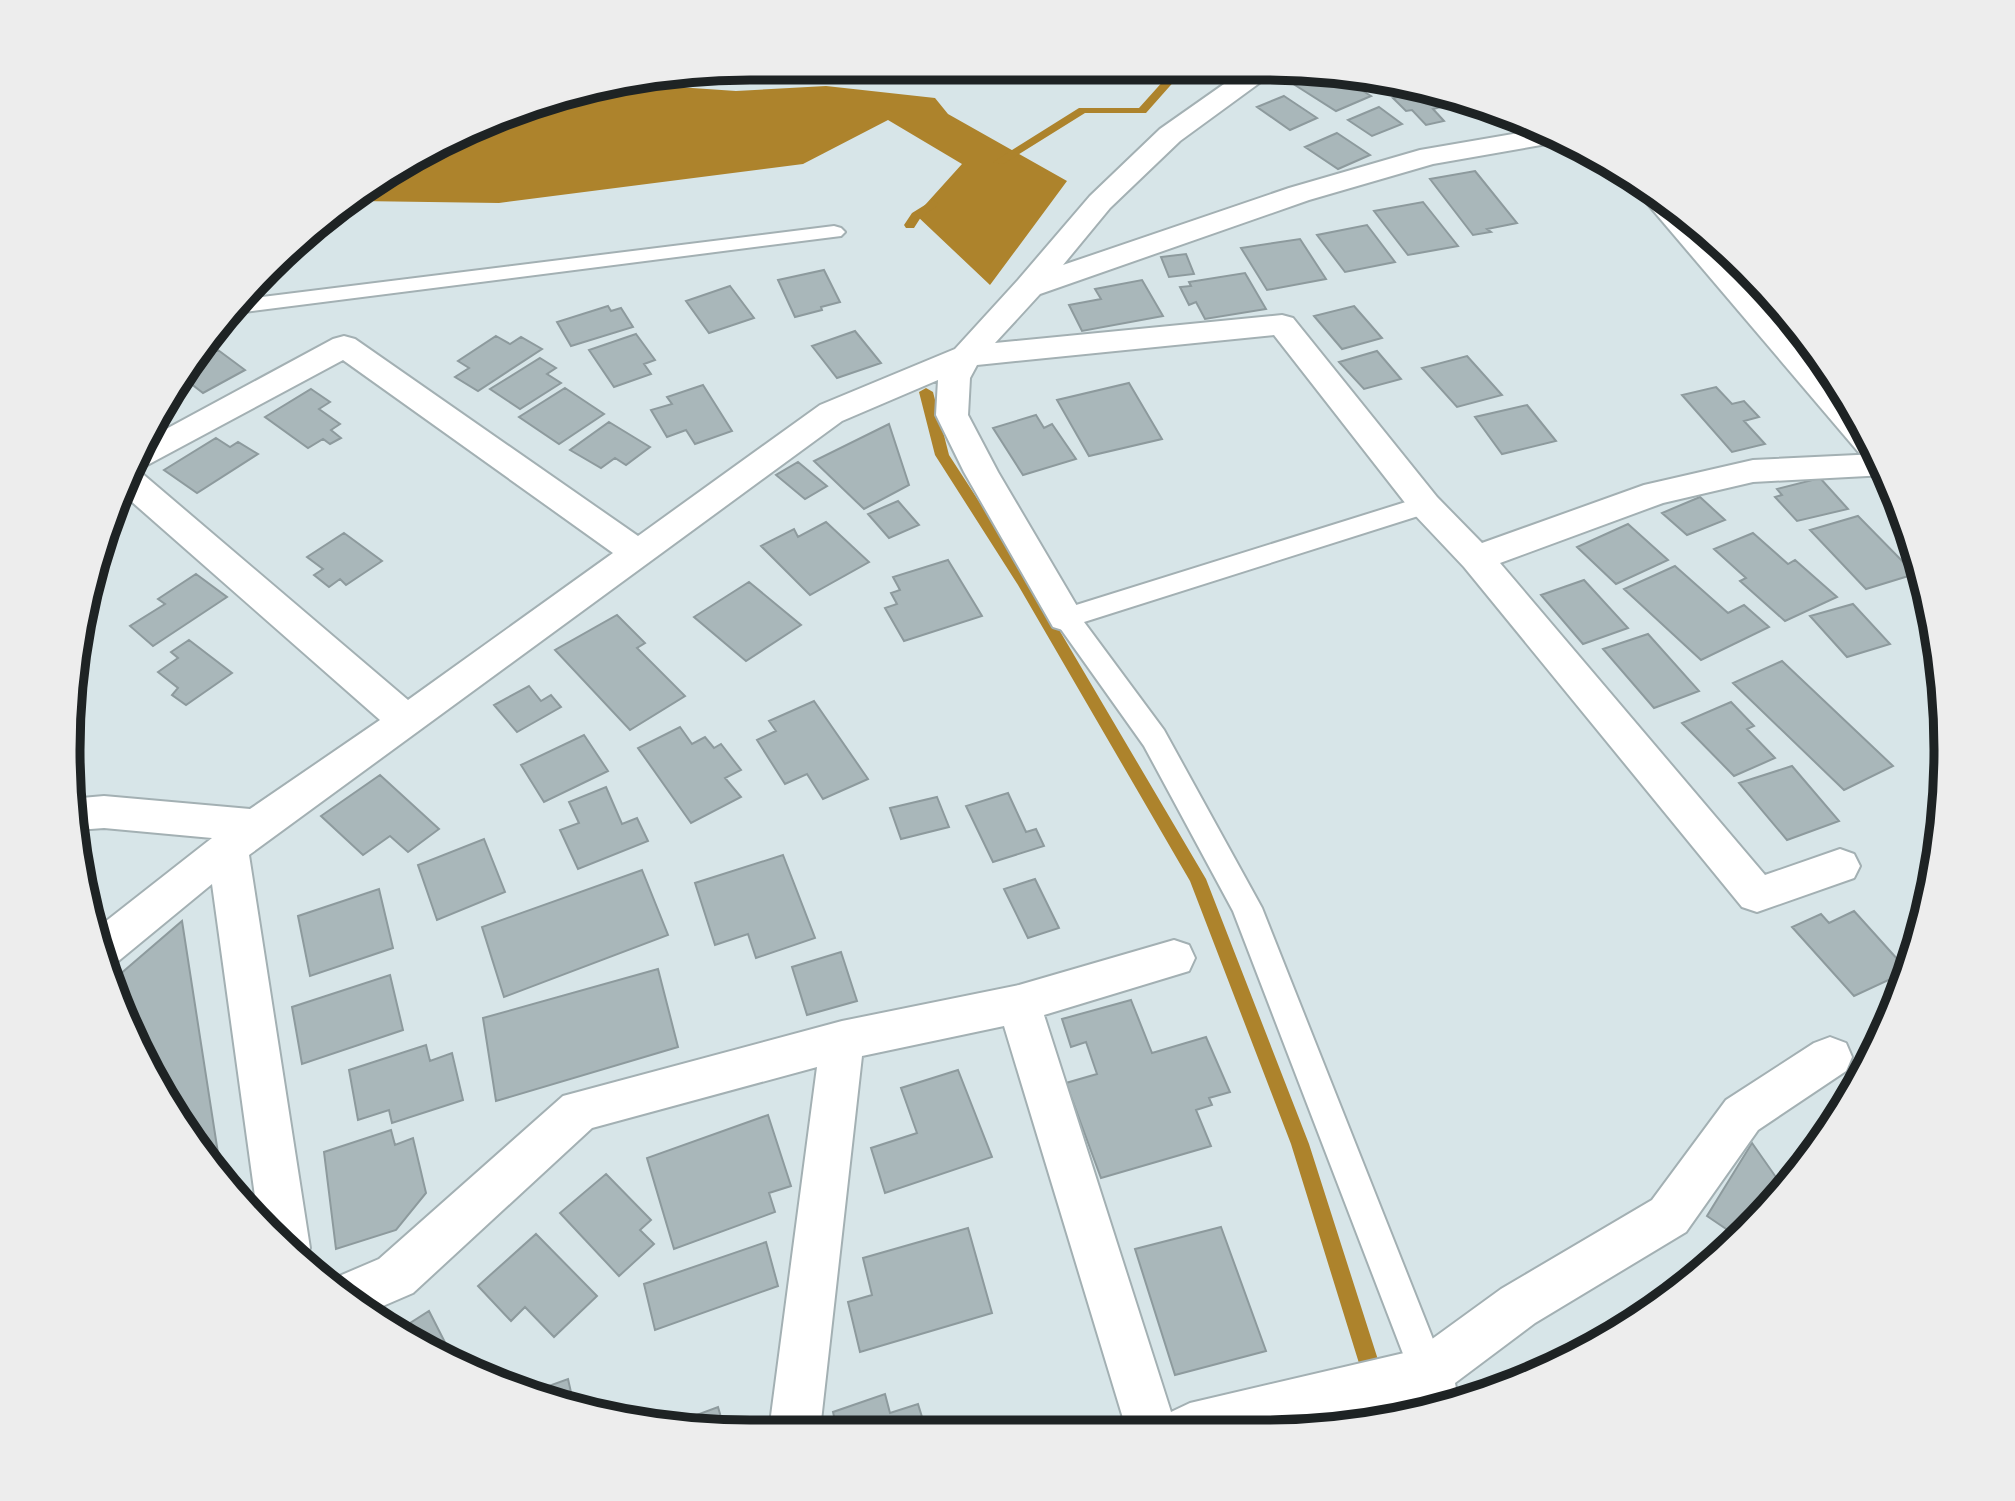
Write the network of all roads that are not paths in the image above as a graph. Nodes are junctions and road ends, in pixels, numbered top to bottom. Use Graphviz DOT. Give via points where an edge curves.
graph roads {
  1 [pos="1246,80"];
  2 [pos="1535,138"];
  3 [pos="1686,230"];
  4 [pos="834,232"];
  5 [pos="1029,288"];
  6 [pos="250,306"];
  7 [pos="965,356"];
  8 [pos="1843,412"];
  9 [pos="152,451"];
  10 [pos="1870,466"];
  11 [pos="136,486"];
  12 [pos="1425,505"];
  13 [pos="638,553"];
  14 [pos="1476,558"];
  15 [pos="1066,618"];
  16 [pos="407,721"];
  17 [pos="84,813"];
  18 [pos="242,838"];
  19 [pos="1840,866"];
  20 [pos="109,944"];
  21 [pos="1174,958"];
  22 [pos="1019,1004"];
  23 [pos="842,1041"];
  24 [pos="1830,1057"];
  25 [pos="284,1231"];
  26 [pos="357,1293"];
  27 [pos="1431,1389"];
  28 [pos="795,1420"];
  29 [pos="1149,1420"];
  30 [pos="1239,1420"];
  1 -- 5 [label="street" via="1170,135 1100,202"];
  2 -- 5 [label="street" via="1430,156 1299,194"];
  3 -- 8 [label="street"];
  4 -- 6 [label="lane"];
  5 -- 7 [label="street"];
  7 -- 12 [label="street" via="1283,325"];
  7 -- 13 [label="street" via="831,413"];
  7 -- 15 [label="street" via="954,378 952,415"];
  9 -- 13 [label="street" via="344,346"];
  10 -- 14 [label="street" via="1754,471 1656,493"];
  11 -- 16 [label="street"];
  12 -- 14 [label="street"];
  12 -- 15 [label="lane"];
  13 -- 16 [label="street"];
  14 -- 19 [label="street" via="1757,895"];
  15 -- 27 [label="lane" via="1154,738 1247,908"];
  16 -- 18 [label="street"];
  17 -- 18 [label="street" via="104,812"];
  18 -- 20 [label="street"];
  18 -- 25 [label="street"];
  21 -- 22 [label="street"];
  22 -- 23 [label="street"];
  22 -- 29 [label="street"];
  23 -- 26 [label="street" via="579,1111 396,1276"];
  23 -- 28 [label="street"];
  24 -- 27 [label="street" via="1742,1115 1669,1216 1518,1306"];
  27 -- 30 [label="street"];
}
